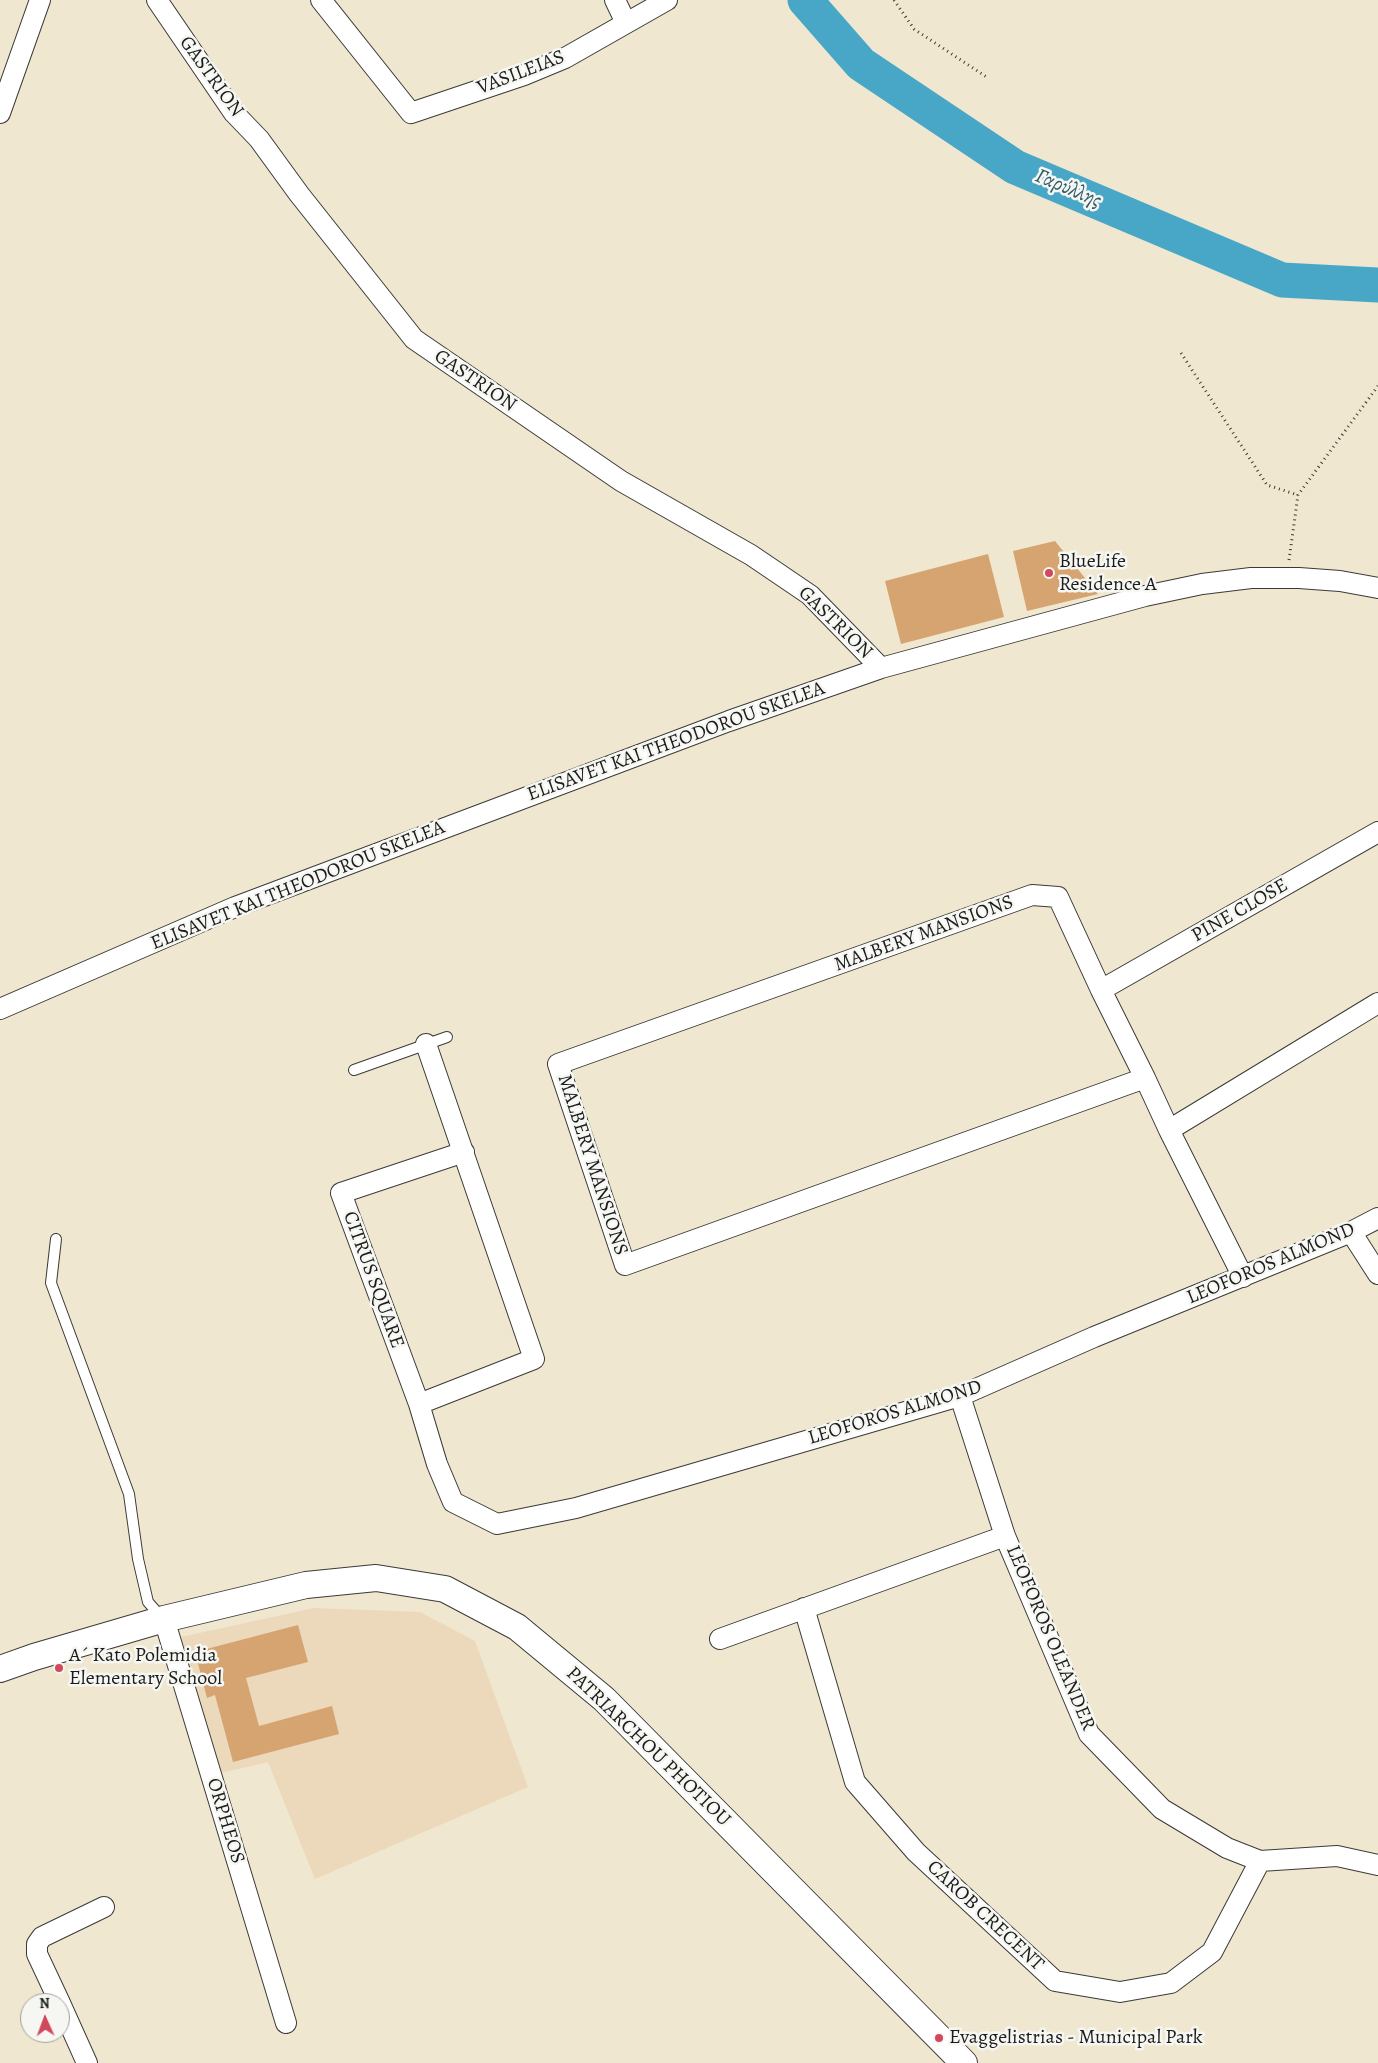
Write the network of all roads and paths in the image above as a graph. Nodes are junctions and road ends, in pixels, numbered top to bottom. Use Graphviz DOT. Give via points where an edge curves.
graph roads {
  1 [pos="40,0"];
  2 [pos="157,0"];
  3 [pos="321,0"];
  4 [pos="615,0"];
  5 [pos="667,0"];
  6 [pos="894,0"];
  7 [pos="626,24"];
  8 [pos="988,78"];
  9 [pos="0,113"];
  10 [pos="1181,354"];
  11 [pos="1378,386"];
  12 [pos="1298,495"];
  13 [pos="1287,578"];
  14 [pos="1378,588"];
  15 [pos="881,668"];
  16 [pos="1378,832"];
  17 [pos="1101,990"];
  18 [pos="1378,1003"];
  19 [pos="0,1009"];
  20 [pos="448,1037"];
  21 [pos="426,1044"];
  22 [pos="354,1070"];
  23 [pos="1145,1078"];
  24 [pos="1169,1130"];
  25 [pos="464,1152"];
  26 [pos="1378,1218"];
  27 [pos="1351,1232"];
  28 [pos="56,1239"];
  29 [pos="1378,1274"];
  30 [pos="1243,1277"];
  31 [pos="960,1396"];
  32 [pos="418,1404"];
  33 [pos="453,1502"];
  34 [pos="1005,1536"];
  35 [pos="804,1608"];
  36 [pos="164,1619"];
  37 [pos="720,1639"];
  38 [pos="0,1668"];
  39 [pos="1260,1861"];
  40 [pos="1378,1865"];
  41 [pos="104,1907"];
  42 [pos="56,1993"];
  43 [pos="286,2023"];
  44 [pos="70,2025"];
  45 [pos="87,2063"];
  46 [pos="964,2063"];
  1 -- 9 [label="street"];
  2 -- 15 [label="street, GASTRION" via="234,113 259,139 414,339 621,481 752,555 810,595"];
  3 -- 7 [label="street, VASILEIAS" via="411,113 524,75 565,58"];
  4 -- 7 [label="street"];
  5 -- 7 [label="street, VASILEIAS"];
  6 -- 8 [label="path" via="914,29"];
  10 -- 12 [label="path" via="1267,485"];
  11 -- 12 [label="path"];
  12 -- 13 [label="path"];
  13 -- 14 [label="street, ELISAVET KAI THEODOROU SKELEA" via="1340,581"];
  13 -- 15 [label="street, ELISAVET KAI THEODOROU SKELEA" via="1251,578 1202,584 1145,596"];
  15 -- 19 [label="street, ELISAVET KAI THEODOROU SKELEA" via="729,721 235,907"];
  16 -- 17 [label="street, PINE CLOSE"];
  17 -- 23 [label="street, MALBERY MANSIONS"];
  17 -- 23 [label="street, MALBERY MANSIONS" via="1058,897 1032,895 558,1064 626,1265"];
  18 -- 24 [label="street"];
  20 -- 21 [label="lane"];
  21 -- 22 [label="lane"];
  21 -- 25 [label="street"];
  23 -- 24 [label="street, MALBERY MANSIONS"];
  24 -- 30 [label="street, MALBERY MANSIONS"];
  25 -- 32 [label="street" via="534,1360"];
  25 -- 32 [label="street, CITRUS SQUARE" via="341,1194"];
  26 -- 27 [label="street, LEOFOROS ALMOND"];
  27 -- 29 [label="street"];
  27 -- 30 [label="street, LEOFOROS ALMOND"];
  28 -- 36 [label="lane" via="51,1283 129,1494 148,1602"];
  30 -- 31 [label="street, LEOFOROS ALMOND"];
  31 -- 33 [label="street, LEOFOROS ALMOND" via="576,1508 497,1524"];
  31 -- 34 [label="street, LEOFOROS OLEANDER"];
  32 -- 33 [label="street, CITRUS SQUARE"];
  34 -- 35 [label="street"];
  34 -- 39 [label="street, LEOFOROS OLEANDER" via="1088,1734 1162,1809 1227,1848"];
  35 -- 37 [label="street"];
  35 -- 39 [label="street, CAROB CRECENT" via="854,1782 916,1852 1054,1981 1120,1992 1171,1983 1212,1952"];
  36 -- 38 [label="street, PATRIARCHOU PHOTIOU"];
  36 -- 43 [label="street, ORPHEOS"];
  36 -- 46 [label="street, PATRIARCHOU PHOTIOU" via="306,1585 376,1578 445,1589 517,1627 604,1699"];
  39 -- 40 [label="street, LEOFOROS OLEANDER" via="1337,1856"];
  41 -- 42 [label="street" via="42,1937 37,1944 38,1954"];
  44 -- 45 [label="street"];
}
